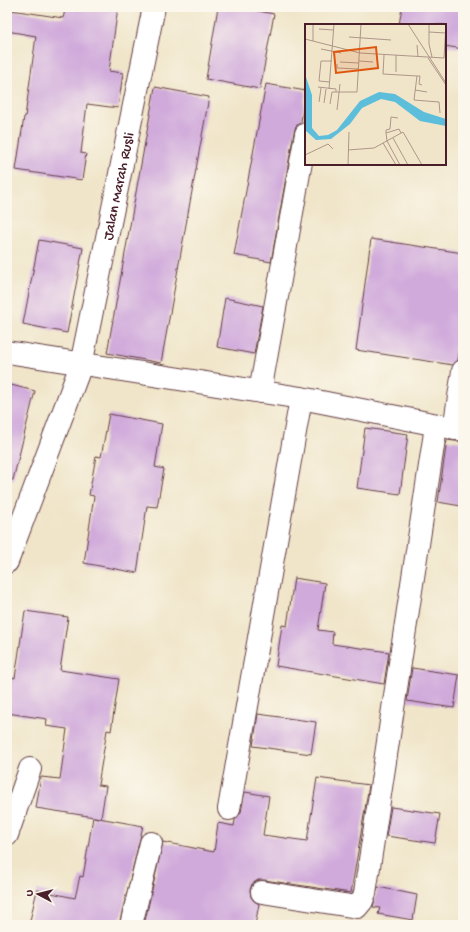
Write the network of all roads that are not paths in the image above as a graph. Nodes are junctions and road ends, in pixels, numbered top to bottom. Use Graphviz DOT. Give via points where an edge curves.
graph roads {
  1 [pos="154,7"];
  2 [pos="305,140"];
  3 [pos="7,352"];
  4 [pos="82,365"];
  5 [pos="463,371"];
  6 [pos="260,392"];
  7 [pos="301,398"];
  8 [pos="451,428"];
  9 [pos="7,562"];
  10 [pos="30,769"];
  11 [pos="229,809"];
  12 [pos="7,835"];
  13 [pos="151,843"];
  14 [pos="262,892"];
  15 [pos="132,925"];
  1 -- 4 [label="street, Jalan Marah Rusli"];
  2 -- 6 [label="street"];
  3 -- 4 [label="street"];
  4 -- 6 [label="street"];
  4 -- 9 [label="street, Jalan Marah Rusli"];
  5 -- 8 [label="street"];
  6 -- 7 [label="street"];
  7 -- 8 [label="street"];
  7 -- 11 [label="street"];
  8 -- 14 [label="street" via="364,897 357,907"];
  10 -- 12 [label="street"];
  13 -- 15 [label="street"];
}
